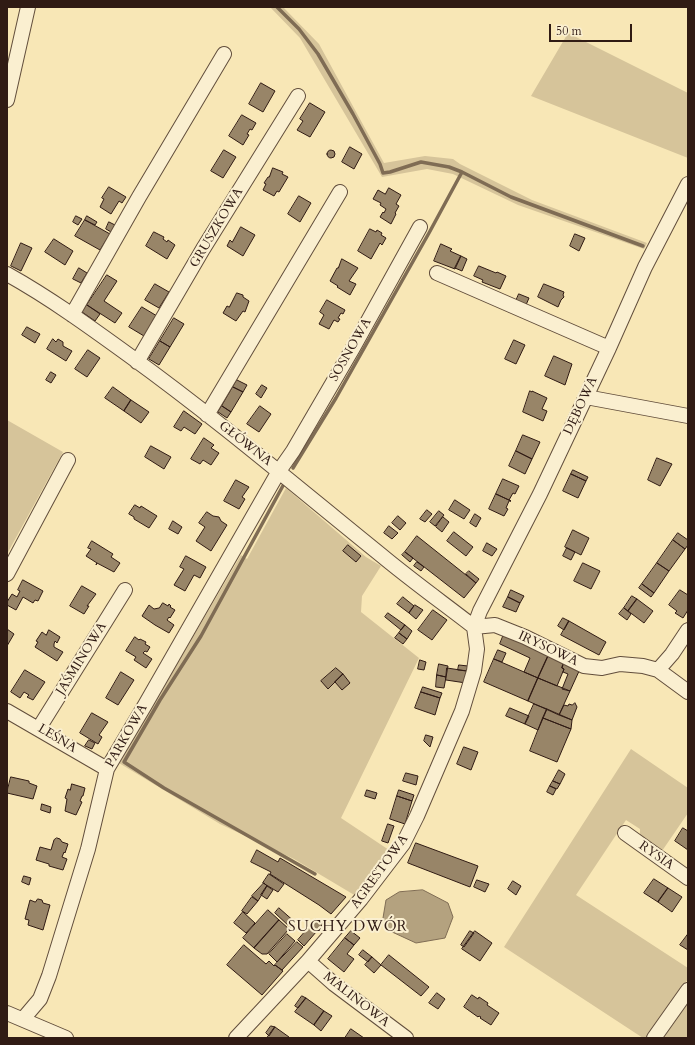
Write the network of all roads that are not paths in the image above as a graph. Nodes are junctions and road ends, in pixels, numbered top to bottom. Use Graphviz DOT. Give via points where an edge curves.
graph roads {
  1 [pos="28,7"];
  2 [pos="224,54"];
  3 [pos="298,96"];
  4 [pos="7,100"];
  5 [pos="688,184"];
  6 [pos="340,192"];
  7 [pos="420,227"];
  8 [pos="437,273"];
  9 [pos="7,274"];
  10 [pos="72,315"];
  11 [pos="608,348"];
  12 [pos="137,362"];
  13 [pos="586,397"];
  14 [pos="207,415"];
  15 [pos="688,416"];
  16 [pos="68,460"];
  17 [pos="278,471"];
  18 [pos="7,574"];
  19 [pos="124,590"];
  20 [pos="474,627"];
  21 [pos="688,630"];
  22 [pos="658,670"];
  23 [pos="688,692"];
  24 [pos="7,711"];
  25 [pos="39,728"];
  26 [pos="107,769"];
  27 [pos="625,833"];
  28 [pos="688,878"];
  29 [pos="308,961"];
  30 [pos="688,990"];
  31 [pos="12,1017"];
  32 [pos="66,1038"];
  33 [pos="236,1038"];
  34 [pos="406,1038"];
  35 [pos="654,1038"];
  1 -- 4 [label="street"];
  2 -- 10 [label="street"];
  3 -- 12 [label="street, GRUSZKOWA" via="203,249"];
  5 -- 11 [label="street, DĘBOWA" via="645,267"];
  6 -- 14 [label="street"];
  7 -- 17 [label="street, SOSNOWA" via="353,348"];
  8 -- 11 [label="street"];
  9 -- 10 [label="street, GŁÓWNA"];
  10 -- 12 [label="street, GŁÓWNA"];
  11 -- 13 [label="street, DĘBOWA"];
  12 -- 14 [label="street, GŁÓWNA"];
  13 -- 15 [label="street"];
  13 -- 20 [label="street, DĘBOWA"];
  14 -- 17 [label="street, GŁÓWNA"];
  16 -- 18 [label="street"];
  17 -- 20 [label="street, GŁÓWNA" via="382,557"];
  17 -- 26 [label="street, PARKOWA"];
  19 -- 25 [label="street, JAŚMINOWA"];
  20 -- 22 [label="street, IRYSOWA" via="495,625 584,666 602,668 620,664"];
  20 -- 29 [label="street, AGRESTOWA" via="477,649 474,671 462,711 417,816 403,844 384,870"];
  21 -- 22 [label="street"];
  22 -- 23 [label="street, IRYSOWA"];
  24 -- 25 [label="street, LEŚNA"];
  25 -- 26 [label="street, LEŚNA"];
  26 -- 31 [label="street, PARKOWA" via="88,849 49,976 40,999"];
  27 -- 28 [label="street, RYSIA"];
  29 -- 33 [label="street, AGRESTOWA"];
  29 -- 34 [label="street, MALINOWA" via="334,984"];
  30 -- 35 [label="street"];
  31 -- 32 [label="street"];
}
